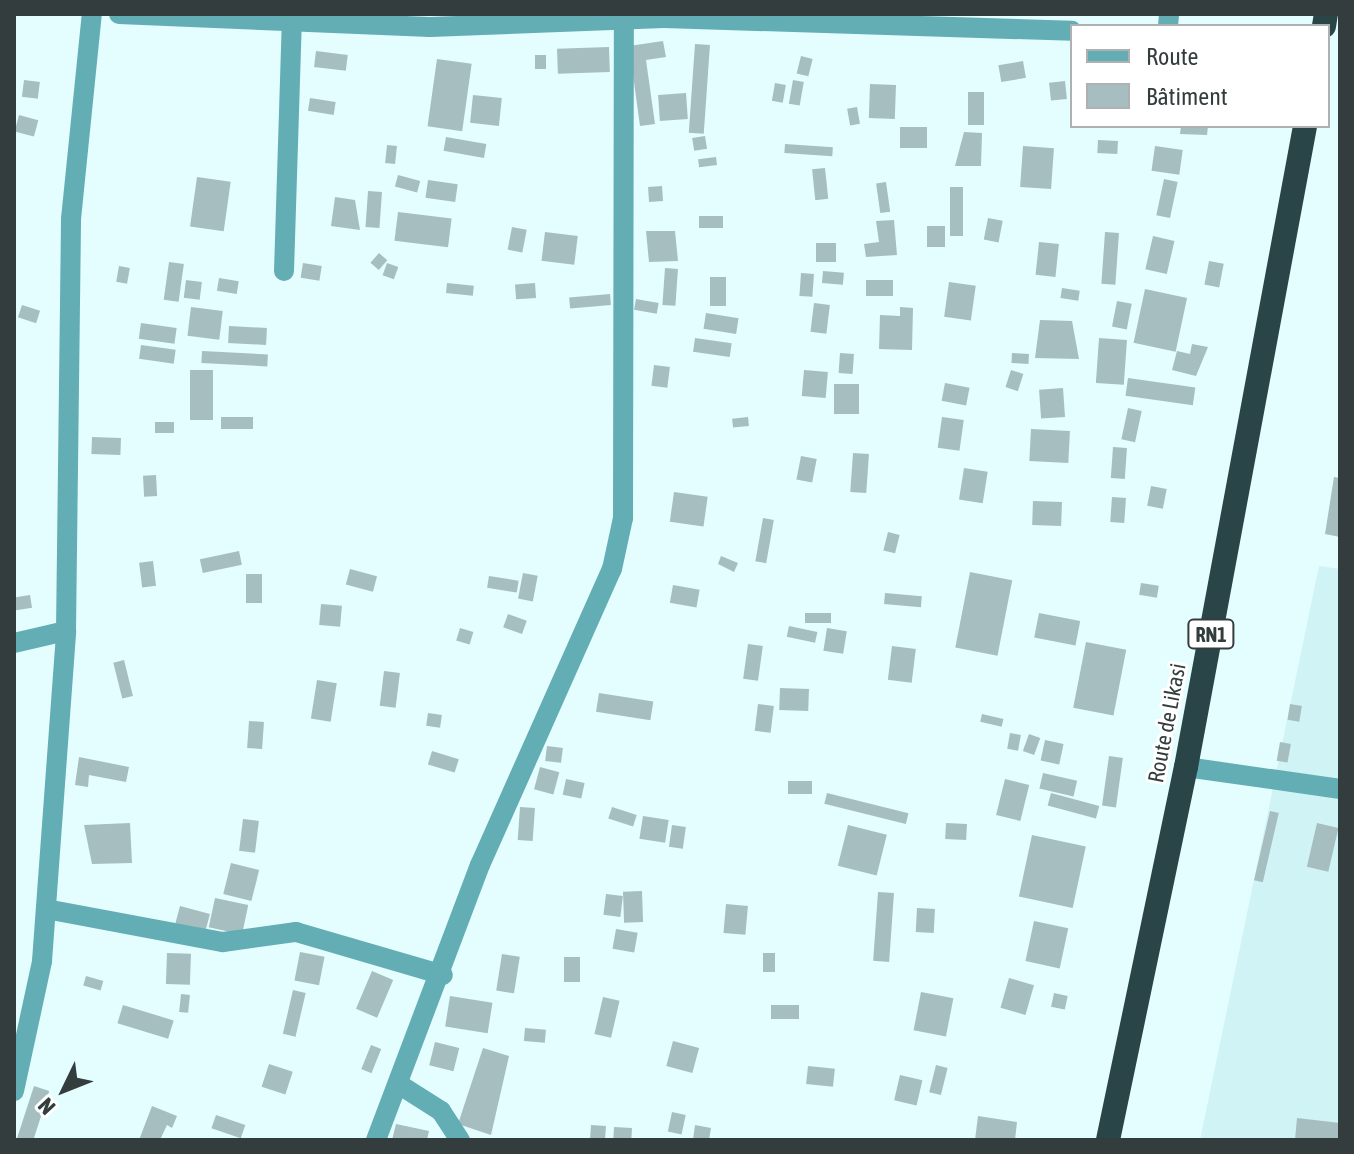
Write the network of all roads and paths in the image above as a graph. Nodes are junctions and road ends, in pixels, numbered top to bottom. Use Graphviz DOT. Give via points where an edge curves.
graph roads {
  1 [pos="92,14"];
  2 [pos="119,14"];
  3 [pos="663,16"];
  4 [pos="303,19"];
  5 [pos="624,20"];
  6 [pos="1070,31"];
  7 [pos="1305,128"];
  8 [pos="284,271"];
  9 [pos="66,631"];
  10 [pos="14,643"];
  11 [pos="1186,767"];
  12 [pos="1340,789"];
  13 [pos="46,909"];
  14 [pos="443,975"];
  15 [pos="400,1085"];
  16 [pos="14,1091"];
  17 [pos="376,1140"];
  18 [pos="460,1140"];
  19 [pos="1108,1140"];
  1 -- 9 [label="street" via="71,219"];
  2 -- 4 [label="street"];
  3 -- 5 [label="street"];
  3 -- 6 [label="street"];
  4 -- 5 [label="street" via="430,27"];
  4 -- 8 [label="street"];
  5 -- 14 [label="street" via="623,518 612,569 480,865"];
  7 -- 11 [label="highway, Route de Likasi / RN1"];
  9 -- 10 [label="street"];
  9 -- 13 [label="street"];
  11 -- 12 [label="street"];
  11 -- 19 [label="highway, Route de Likasi / RN1"];
  13 -- 14 [label="street" via="223,942 296,932"];
  13 -- 16 [label="street" via="42,961"];
  14 -- 15 [label="street"];
  15 -- 17 [label="street"];
  15 -- 18 [label="street" via="441,1111"];
}
